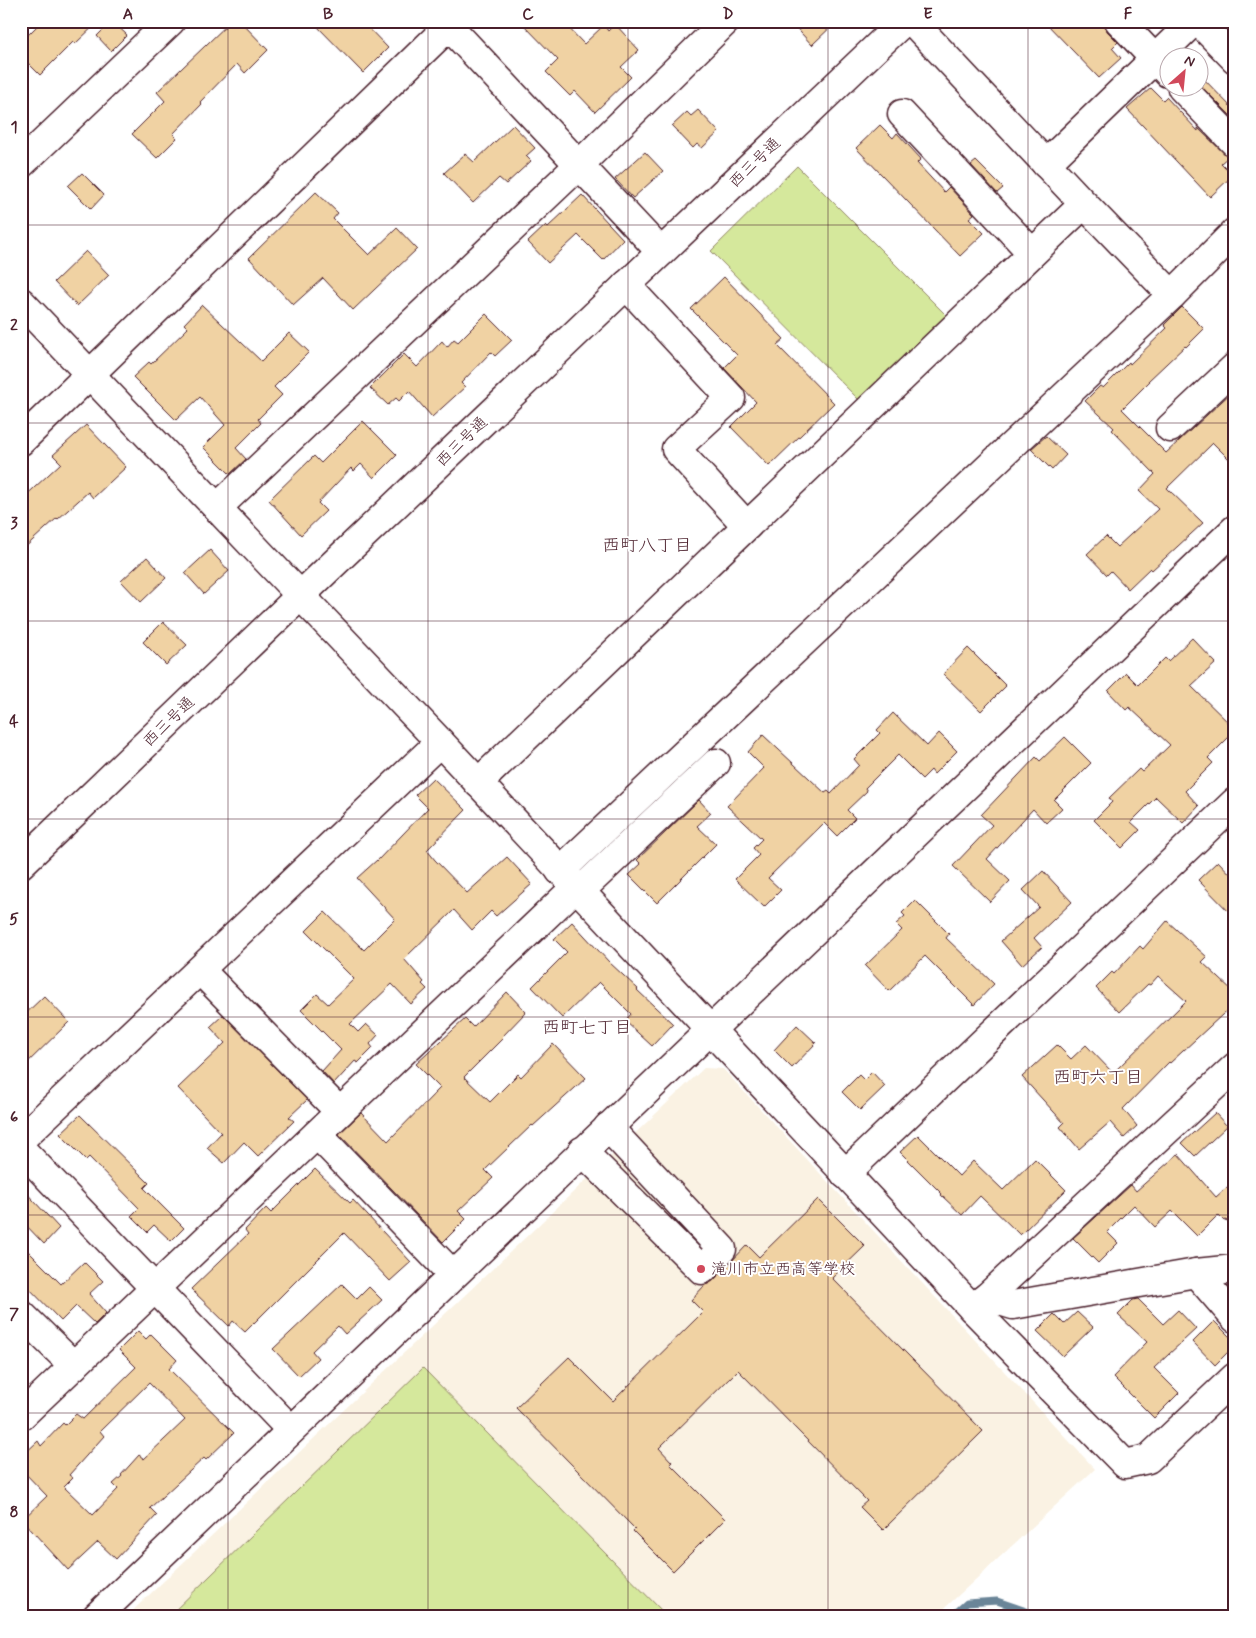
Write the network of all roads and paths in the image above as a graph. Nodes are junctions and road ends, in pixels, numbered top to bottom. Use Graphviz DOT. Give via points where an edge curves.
graph roads {
  1 [pos="171,21"];
  2 [pos="726,21"];
  3 [pos="904,21"];
  4 [pos="912,21"];
  5 [pos="1119,21"];
  6 [pos="1194,21"];
  7 [pos="1198,21"];
  8 [pos="449,23"];
  9 [pos="1175,48"];
  10 [pos="1235,59"];
  11 [pos="1158,62"];
  12 [pos="1158,69"];
  13 [pos="1192,98"];
  14 [pos="902,114"];
  15 [pos="1235,142"];
  16 [pos="21,164"];
  17 [pos="1046,164"];
  18 [pos="579,165"];
  19 [pos="1084,204"];
  20 [pos="1235,232"];
  21 [pos="661,252"];
  22 [pos="1032,253"];
  23 [pos="626,284"];
  24 [pos="1172,295"];
  25 [pos="21,302"];
  26 [pos="1235,367"];
  27 [pos="92,374"];
  28 [pos="1170,428"];
  29 [pos="21,441"];
  30 [pos="217,508"];
  31 [pos="747,526"];
  32 [pos="1235,529"];
  33 [pos="300,596"];
  34 [pos="440,742"];
  35 [pos="716,763"];
  36 [pos="478,784"];
  37 [pos="1235,802"];
  38 [pos="21,864"];
  39 [pos="572,883"];
  40 [pos="200,970"];
  41 [pos="710,1029"];
  42 [pos="1235,1067"];
  43 [pos="340,1112"];
  44 [pos="608,1127"];
  45 [pos="317,1134"];
  46 [pos="22,1150"];
  47 [pos="582,1151"];
  48 [pos="845,1174"];
  49 [pos="1235,1269"];
  50 [pos="1196,1273"];
  51 [pos="453,1275"];
  52 [pos="155,1288"];
  53 [pos="979,1302"];
  54 [pos="21,1314"];
  55 [pos="1235,1318"];
  56 [pos="74,1366"];
  57 [pos="1235,1377"];
  58 [pos="21,1416"];
  59 [pos="291,1430"];
  60 [pos="96,1617"];
  1 -- 16 [label="street"];
  2 -- 18 [label="street"];
  3 -- 21 [label="street, 西三号通"];
  4 -- 17 [label="street"];
  5 -- 11 [label="street"];
  6 -- 9 [label="street"];
  7 -- 10 [label="street"];
  8 -- 18 [label="street"];
  8 -- 27 [label="street"];
  12 -- 17 [label="street"];
  13 -- 15 [label="street"];
  14 -- 22 [label="street"];
  17 -- 19 [label="street"];
  18 -- 21 [label="street"];
  18 -- 30 [label="street"];
  19 -- 22 [label="street"];
  19 -- 24 [label="street"];
  20 -- 24 [label="street"];
  21 -- 23 [label="street, 西三号通"];
  22 -- 31 [label="street"];
  23 -- 31 [label="street" via="731,398 676,449"];
  23 -- 33 [label="street, 西三号通"];
  24 -- 39 [label="street"];
  25 -- 27 [label="street"];
  26 -- 28 [label="street"];
  27 -- 29 [label="street"];
  27 -- 30 [label="street"];
  30 -- 33 [label="street"];
  31 -- 36 [label="street"];
  32 -- 41 [label="street"];
  33 -- 34 [label="street"];
  33 -- 38 [label="street, 西三号通"];
  34 -- 36 [label="street"];
  34 -- 40 [label="street"];
  35 -- 39 [label="street"];
  36 -- 39 [label="street"];
  37 -- 48 [label="street"];
  39 -- 41 [label="street"];
  39 -- 43 [label="street"];
  40 -- 43 [label="street"];
  40 -- 46 [label="street"];
  41 -- 44 [label="street"];
  41 -- 48 [label="street"];
  42 -- 53 [label="street"];
  43 -- 45 [label="street"];
  44 -- 47 [label="street"];
  44 -- 47 [label="street" via="722,1249 702,1270"];
  45 -- 51 [label="street"];
  45 -- 52 [label="street"];
  46 -- 52 [label="street"];
  47 -- 51 [label="street"];
  48 -- 53 [label="street"];
  49 -- 50 [label="street"];
  50 -- 53 [label="street" via="1013,1305"];
  50 -- 55 [label="street"];
  51 -- 59 [label="street"];
  52 -- 56 [label="street"];
  52 -- 59 [label="street"];
  53 -- 57 [label="street" via="1125,1464 1148,1460"];
  54 -- 56 [label="street"];
  56 -- 58 [label="street"];
  59 -- 60 [label="street"];
}
